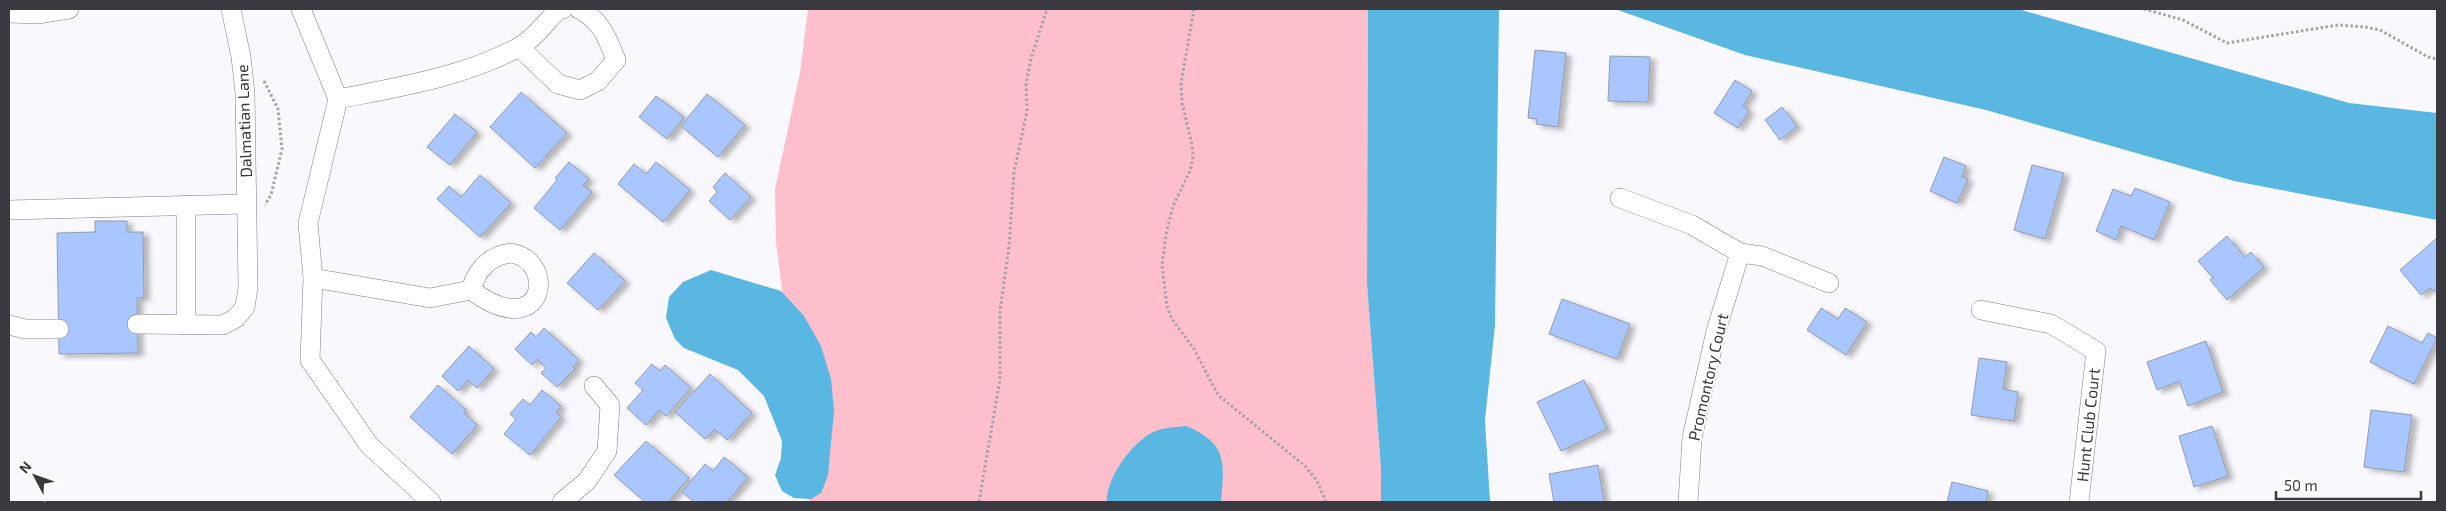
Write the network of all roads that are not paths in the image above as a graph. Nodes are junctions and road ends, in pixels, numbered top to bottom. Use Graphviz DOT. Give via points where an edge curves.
graph roads {
  1 [pos="69,9"];
  2 [pos="231,9"];
  3 [pos="301,9"];
  4 [pos="563,9"];
  5 [pos="579,9"];
  6 [pos="9,14"];
  7 [pos="519,47"];
  8 [pos="338,99"];
  9 [pos="1620,198"];
  10 [pos="246,204"];
  11 [pos="186,205"];
  12 [pos="9,210"];
  13 [pos="1740,254"];
  14 [pos="312,278"];
  15 [pos="1828,283"];
  16 [pos="471,290"];
  17 [pos="1981,310"];
  18 [pos="138,324"];
  19 [pos="9,325"];
  20 [pos="186,325"];
  21 [pos="59,329"];
  22 [pos="594,386"];
  23 [pos="431,502"];
  24 [pos="562,502"];
  25 [pos="1688,502"];
  26 [pos="2079,502"];
  1 -- 6 [label="street"];
  2 -- 10 [label="street, Dalmatian Lane" via="245,93"];
  3 -- 8 [label="street"];
  4 -- 7 [label="street" via="558,10"];
  5 -- 7 [label="street" via="592,16 604,31 616,60 598,81 580,90 558,84"];
  7 -- 8 [label="street" via="453,72"];
  8 -- 14 [label="street" via="308,223"];
  9 -- 13 [label="street" via="1692,225"];
  10 -- 11 [label="street"];
  10 -- 20 [label="street, Dalmatian Lane" via="248,288 245,307 236,318 223,325"];
  11 -- 12 [label="street"];
  11 -- 20 [label="street"];
  13 -- 15 [label="street" via="1762,256"];
  13 -- 25 [label="street, Promontory Court" via="1716,331 1692,438"];
  14 -- 16 [label="street" via="430,298"];
  14 -- 23 [label="street" via="310,360 369,445"];
  17 -- 26 [label="street, Hunt Club Court" via="2051,324 2096,351"];
  18 -- 20 [label="street"];
  19 -- 21 [label="street" via="25,329"];
  22 -- 24 [label="street" via="610,405 607,452 587,481"];
}
